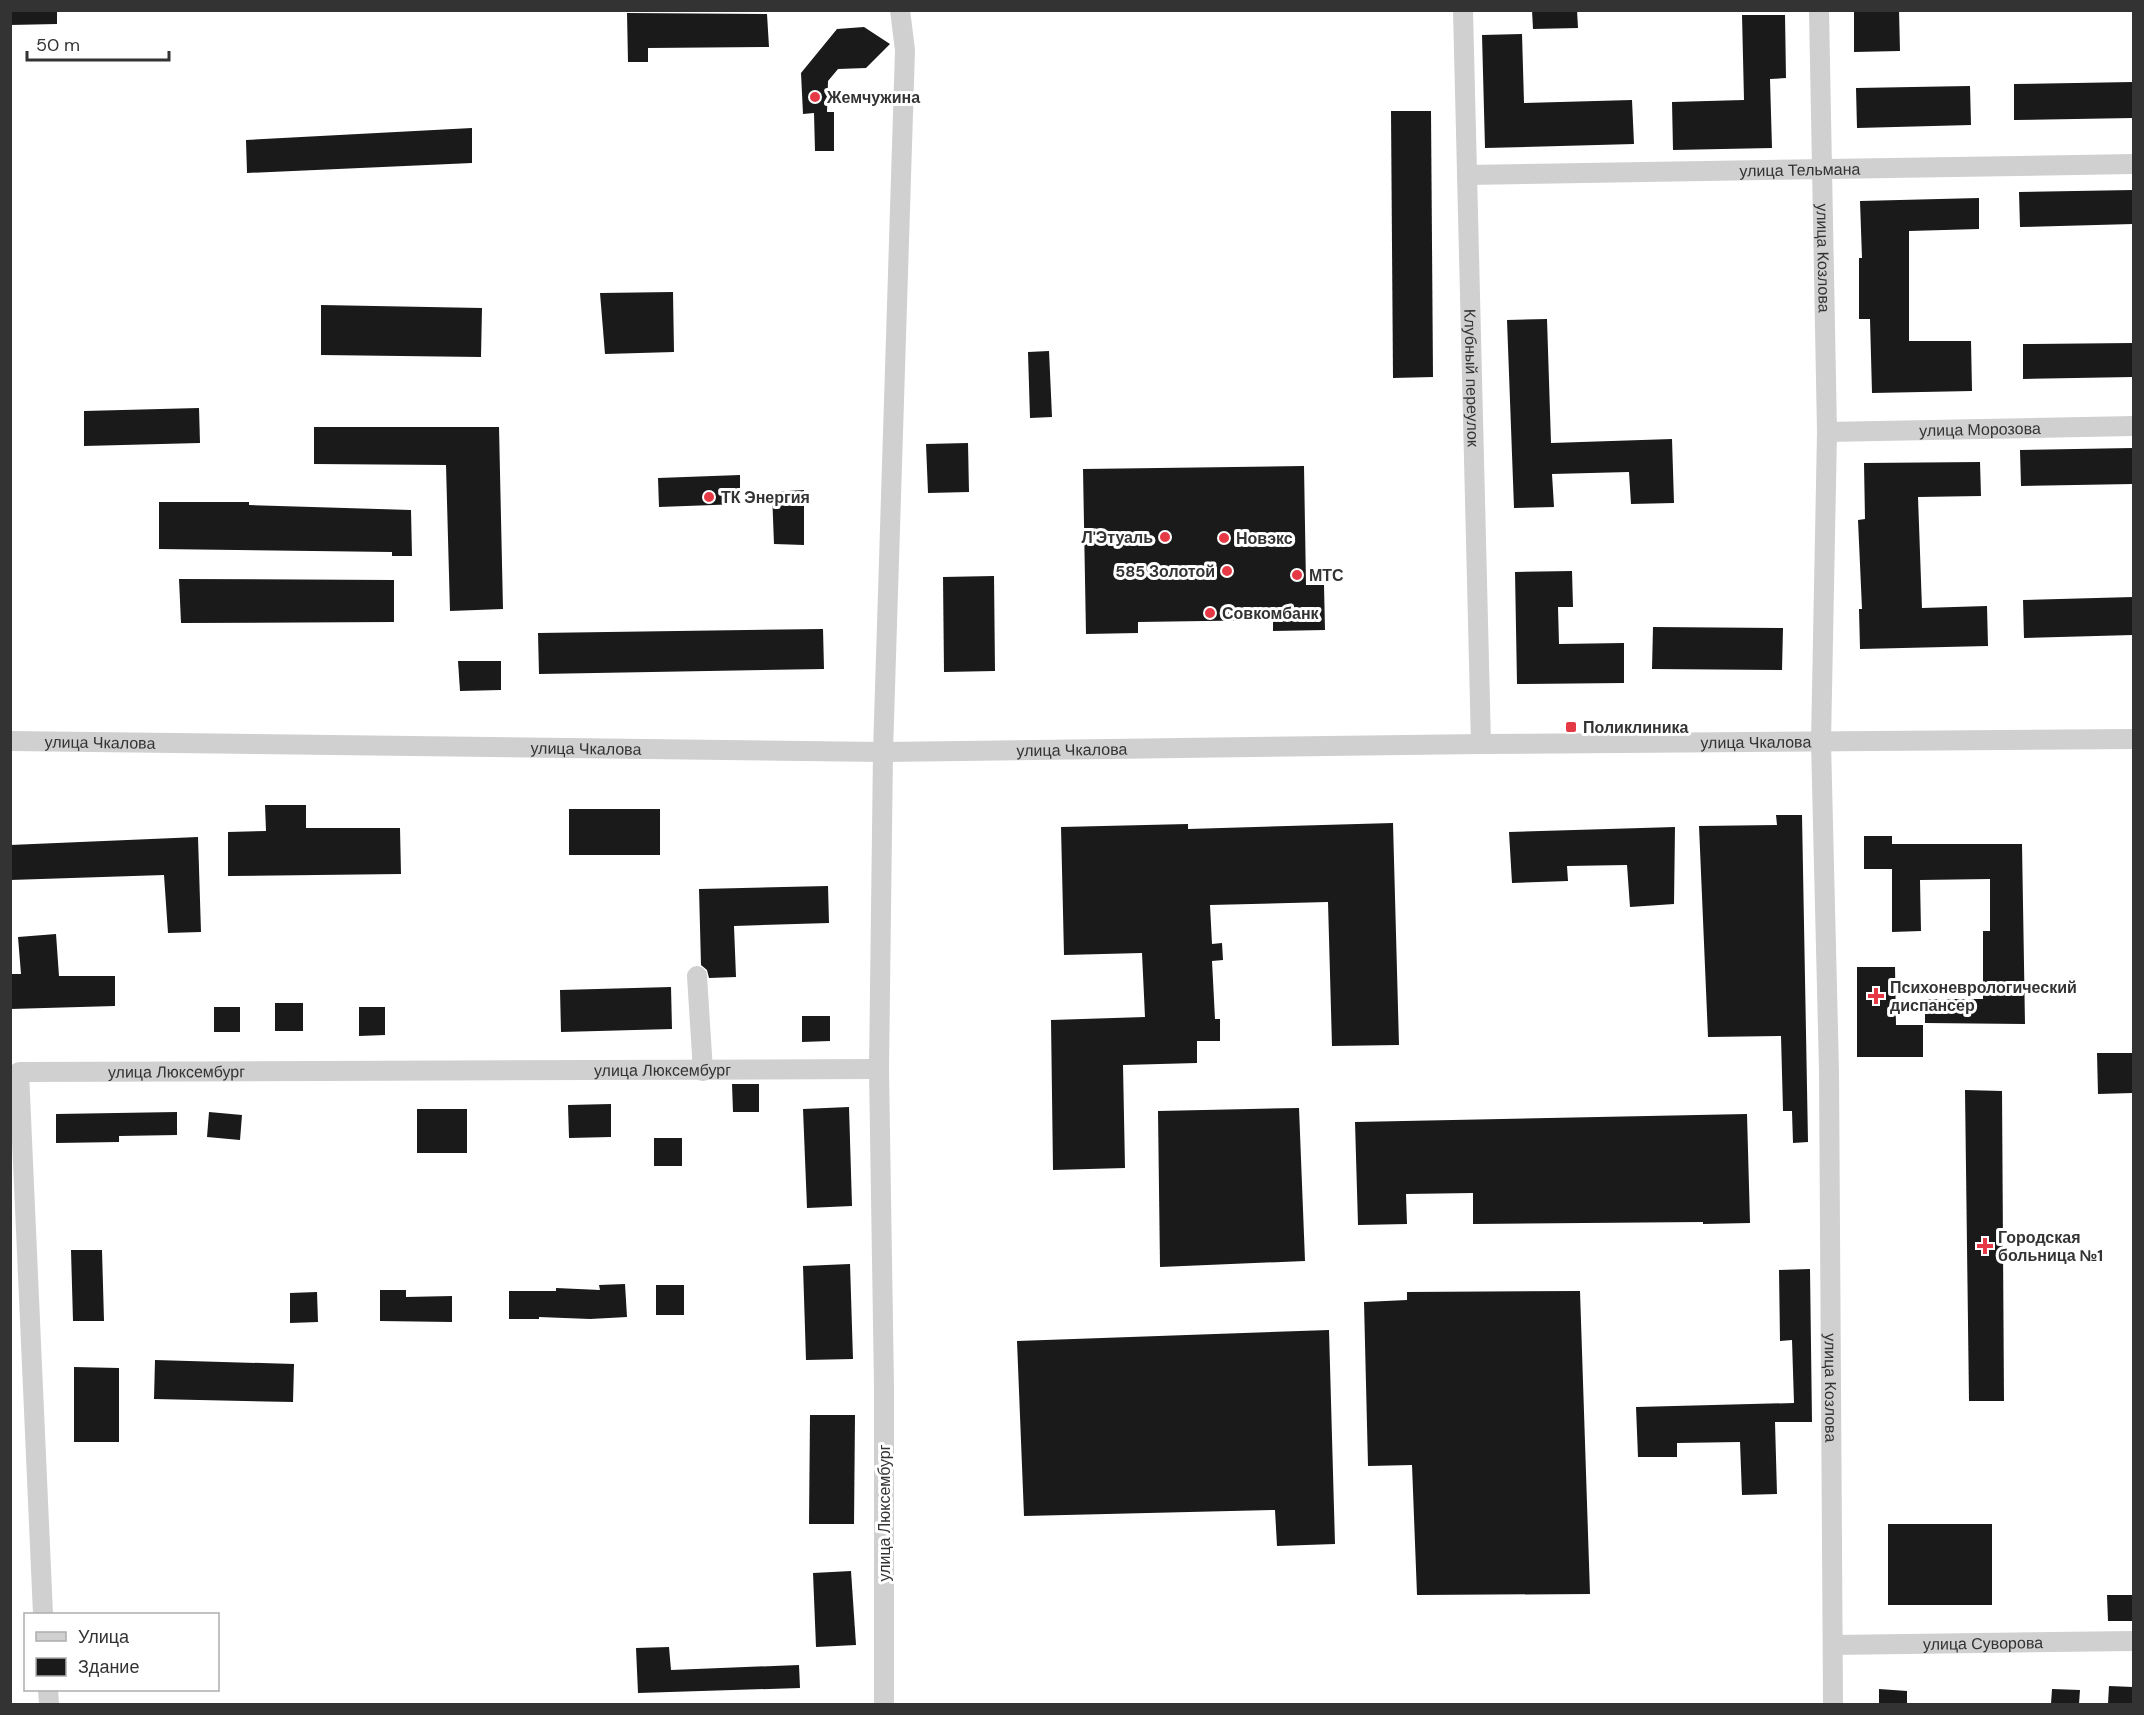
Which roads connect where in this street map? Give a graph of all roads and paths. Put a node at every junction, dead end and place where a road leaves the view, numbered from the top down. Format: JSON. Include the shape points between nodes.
{"nodes":[{"id":1,"x":900,"y":10,"type":"edge"},
{"id":2,"x":1463,"y":10,"type":"edge"},
{"id":3,"x":1819,"y":10,"type":"edge"},
{"id":4,"x":2133,"y":164,"type":"edge"},
{"id":5,"x":1821,"y":170,"type":"junction"},
{"id":6,"x":1467,"y":175,"type":"junction"},
{"id":7,"x":2133,"y":426,"type":"edge"},
{"id":8,"x":1827,"y":432,"type":"junction"},
{"id":9,"x":2133,"y":739,"type":"edge"},
{"id":10,"x":10,"y":741,"type":"edge"},
{"id":11,"x":1821,"y":742,"type":"junction"},
{"id":12,"x":1481,"y":744,"type":"junction"},
{"id":13,"x":883,"y":752,"type":"junction"},
{"id":14,"x":697,"y":976,"type":"dead end"},
{"id":15,"x":879,"y":1069,"type":"junction"},
{"id":16,"x":703,"y":1071,"type":"junction"},
{"id":17,"x":43,"y":1613,"type":"edge"},
{"id":18,"x":2133,"y":1641,"type":"edge"},
{"id":19,"x":1833,"y":1645,"type":"junction"},
{"id":20,"x":884,"y":1704,"type":"edge"},
{"id":21,"x":1833,"y":1704,"type":"edge"}],
"edges":[{"from":1,"to":13,"type":"street","name":"улица Люксембург","via":[[905,50]]},
{"from":2,"to":6,"type":"street","name":"Клубный переулок"},
{"from":3,"to":5,"type":"street","name":"улица Козлова"},
{"from":4,"to":5,"type":"street","name":"улица Тельмана"},
{"from":5,"to":6,"type":"street","name":"улица Тельмана"},
{"from":5,"to":8,"type":"street","name":"улица Козлова"},
{"from":6,"to":12,"type":"street","name":"Клубный переулок"},
{"from":7,"to":8,"type":"street","name":"улица Морозова"},
{"from":8,"to":11,"type":"street","name":"улица Козлова"},
{"from":9,"to":11,"type":"street","name":"улица Чкалова"},
{"from":10,"to":13,"type":"street","name":"улица Чкалова"},
{"from":11,"to":12,"type":"street","name":"улица Чкалова"},
{"from":11,"to":19,"type":"street","name":"улица Козлова","via":[[1829,1071]]},
{"from":12,"to":13,"type":"street","name":"улица Чкалова"},
{"from":13,"to":15,"type":"street","name":"улица Люксембург"},
{"from":14,"to":16,"type":"street"},
{"from":15,"to":16,"type":"street","name":"улица Люксембург"},
{"from":15,"to":20,"type":"street","name":"улица Люксембург"},
{"from":16,"to":17,"type":"street","name":"улица Люксембург","via":[[19,1072]]},
{"from":18,"to":19,"type":"street","name":"улица Суворова"},
{"from":19,"to":21,"type":"street","name":"улица Козлова"}]}
